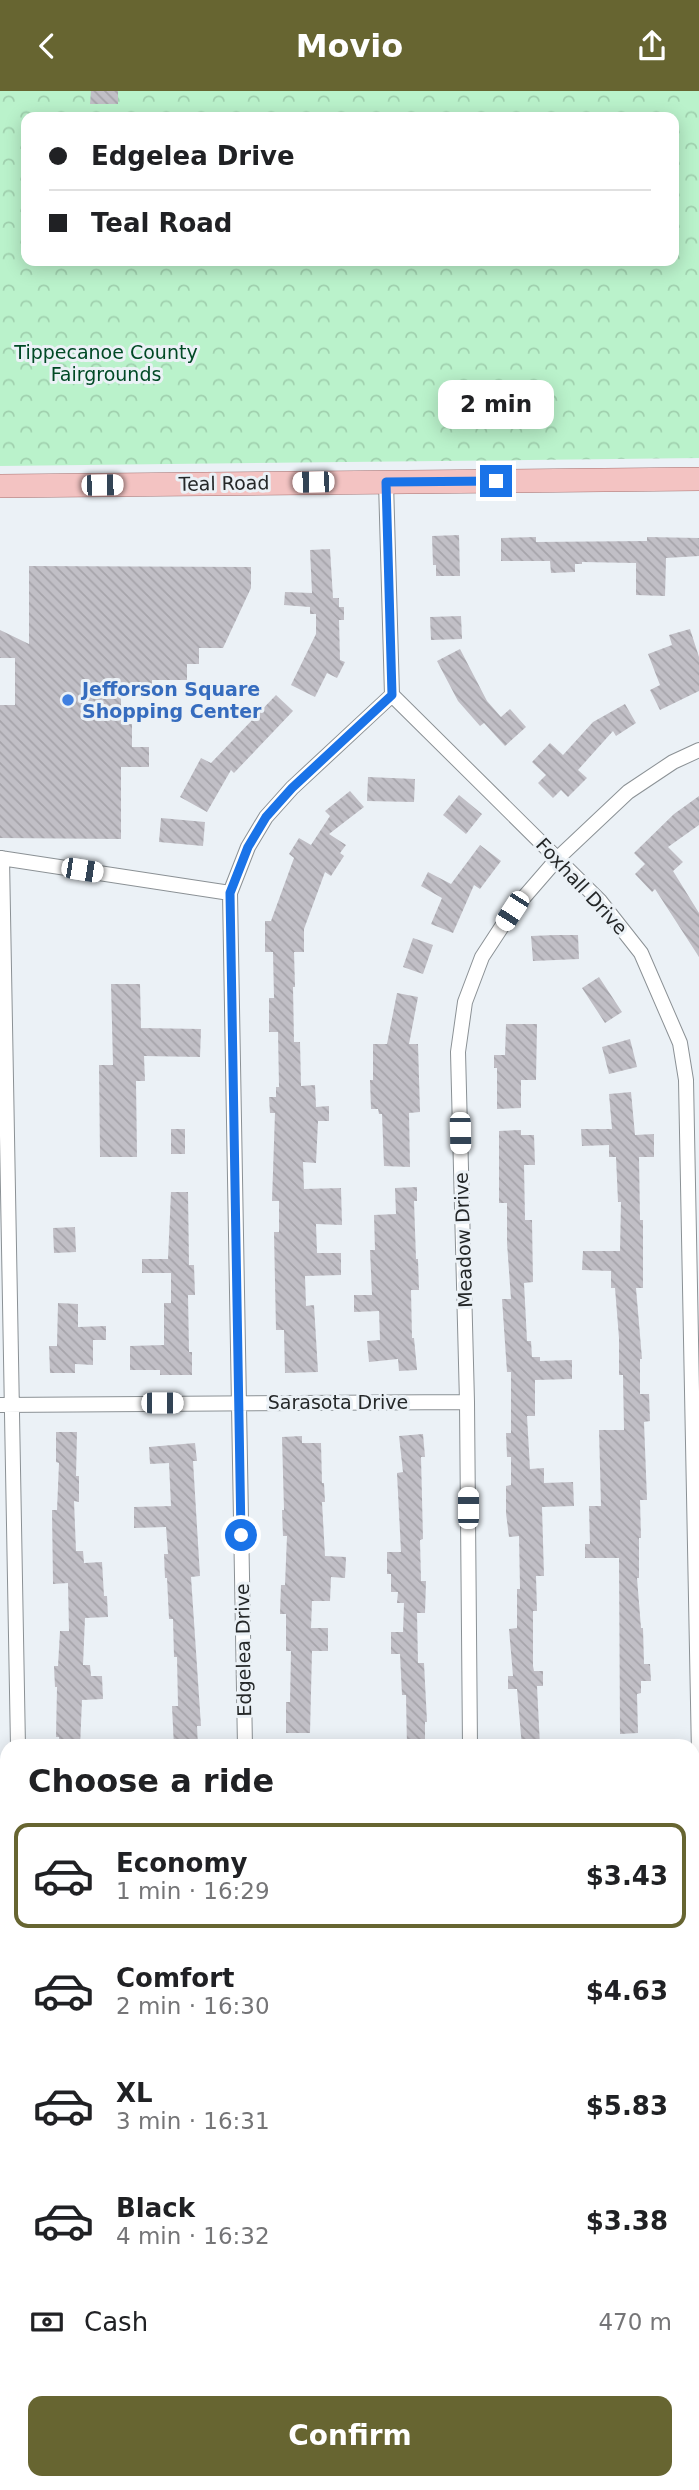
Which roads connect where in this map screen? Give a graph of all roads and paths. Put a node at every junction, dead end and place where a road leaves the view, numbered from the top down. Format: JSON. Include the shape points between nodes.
{"nodes":[{"id":1,"x":699,"y":472,"type":"edge"},
{"id":2,"x":661,"y":479,"type":"junction"},
{"id":3,"x":699,"y":479,"type":"edge"},
{"id":4,"x":386,"y":482,"type":"junction"},
{"id":5,"x":0,"y":486,"type":"edge"},
{"id":6,"x":392,"y":695,"type":"junction"},
{"id":7,"x":699,"y":750,"type":"edge"},
{"id":8,"x":1,"y":857,"type":"edge"},
{"id":9,"x":558,"y":858,"type":"junction"},
{"id":10,"x":230,"y":893,"type":"junction"},
{"id":11,"x":238,"y":1402,"type":"junction"},
{"id":12,"x":467,"y":1402,"type":"junction"},
{"id":13,"x":5,"y":1405,"type":"edge"},
{"id":14,"x":18,"y":1739,"type":"edge"},
{"id":15,"x":245,"y":1739,"type":"edge"},
{"id":16,"x":470,"y":1739,"type":"edge"},
{"id":17,"x":699,"y":1739,"type":"edge"}],
"edges":[{"from":1,"to":2,"type":"main road"},
{"from":2,"to":3,"type":"main road","name":"Teal Road"},
{"from":2,"to":4,"type":"main road","name":"Teal Road"},
{"from":4,"to":5,"type":"main road","name":"Teal Road"},
{"from":4,"to":6,"type":"street"},
{"from":6,"to":9,"type":"street","name":"Foxhall Drive"},
{"from":6,"to":10,"type":"street","name":"Edgelea Drive","via":[[266,817]]},
{"from":7,"to":9,"type":"street","name":"Meadow Drive","via":[[628,792]]},
{"from":8,"to":10,"type":"street"},
{"from":8,"to":13,"type":"street"},
{"from":9,"to":12,"type":"street","name":"Meadow Drive","via":[[512,911],[482,957],[466,1003],[458,1052]]},
{"from":9,"to":17,"type":"street","name":"Foxhall Drive","via":[[641,953],[680,1043],[686,1080]]},
{"from":10,"to":11,"type":"street","name":"Edgelea Drive"},
{"from":11,"to":12,"type":"street","name":"Sarasota Drive"},
{"from":11,"to":13,"type":"street","name":"Sarasota Drive"},
{"from":11,"to":15,"type":"street","name":"Edgelea Drive"},
{"from":12,"to":16,"type":"street","name":"Meadow Drive"},
{"from":13,"to":14,"type":"street"}]}
